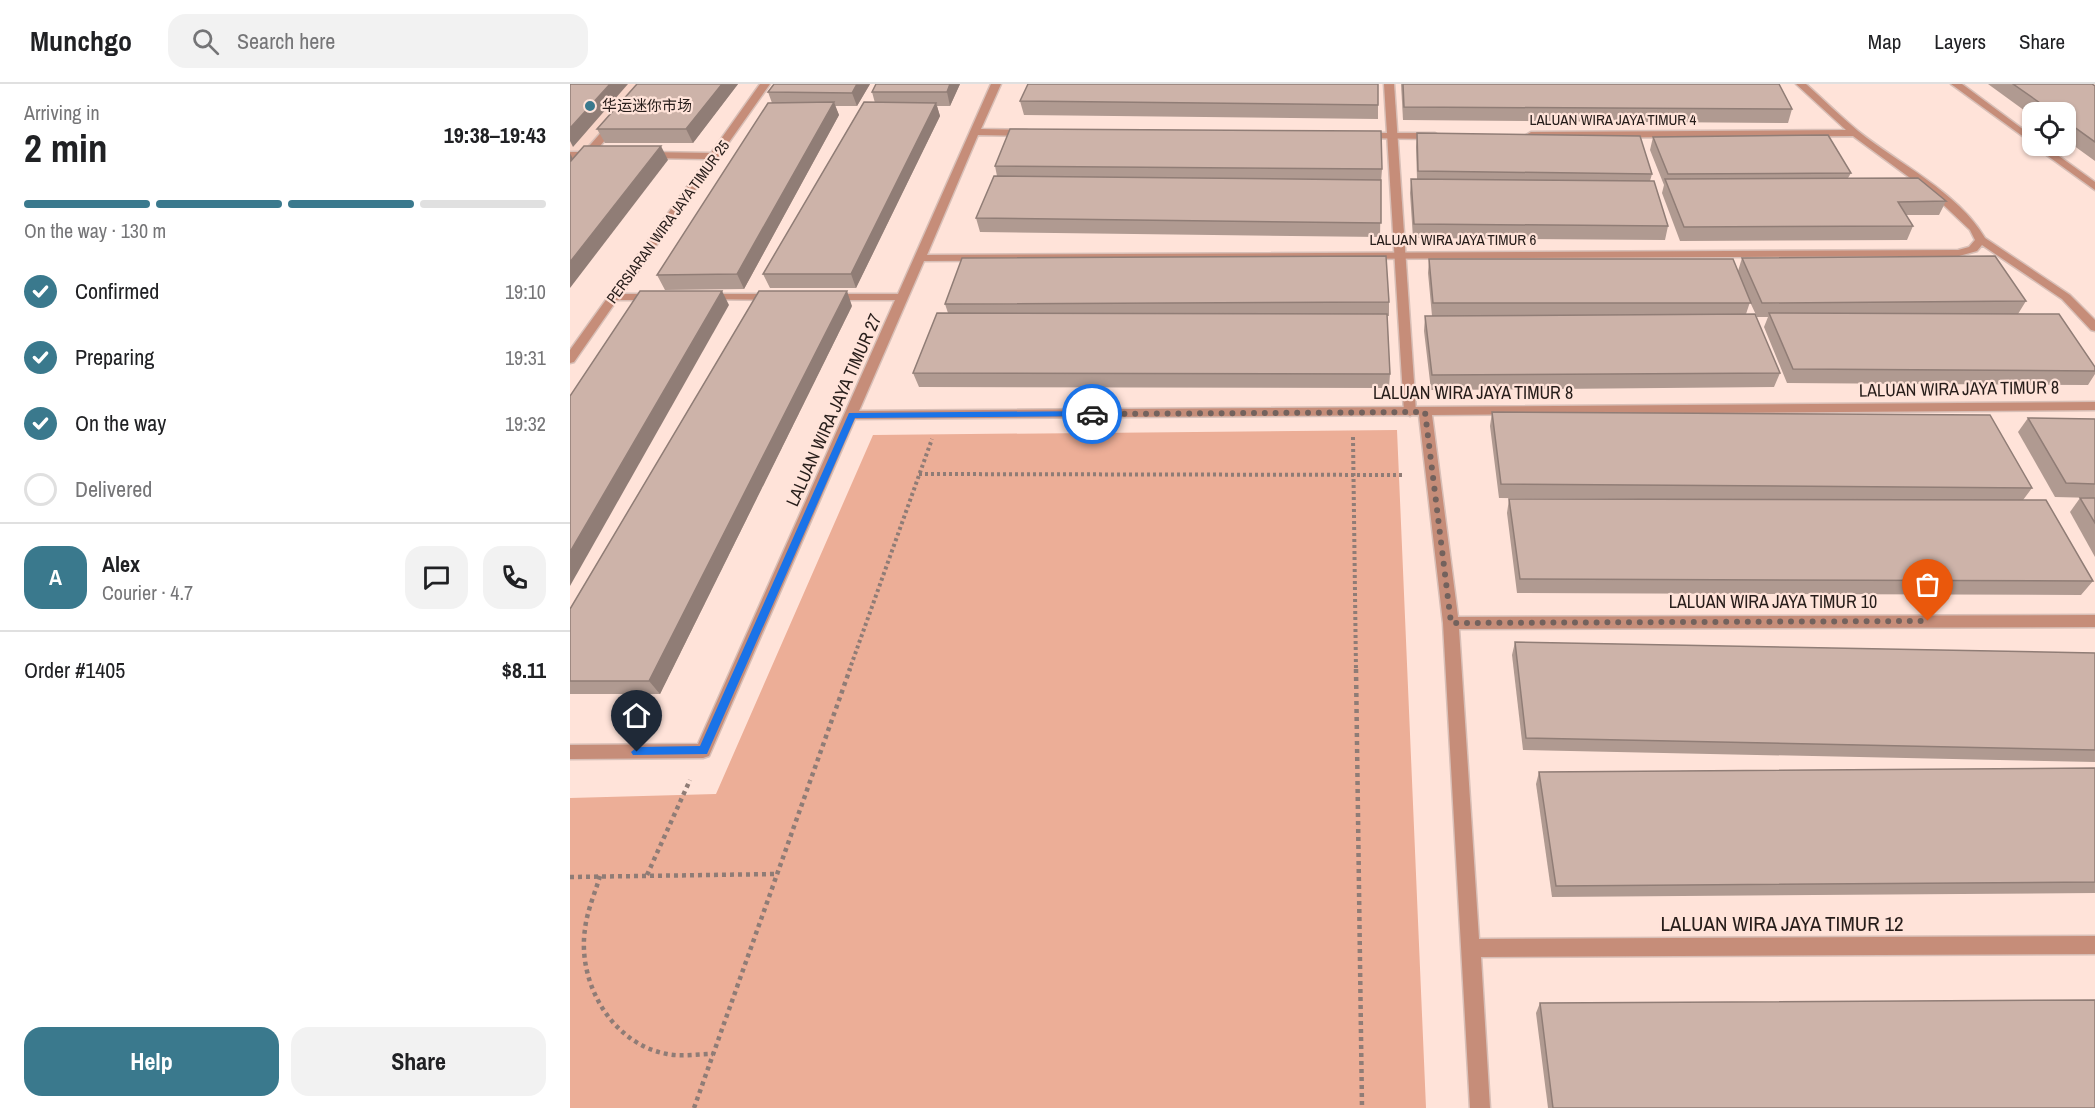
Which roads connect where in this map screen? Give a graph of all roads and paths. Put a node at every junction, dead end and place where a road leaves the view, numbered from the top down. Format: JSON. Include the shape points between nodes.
{"nodes":[{"id":1,"x":765,"y":84,"type":"edge"},
{"id":2,"x":996,"y":84,"type":"edge"},
{"id":3,"x":1389,"y":84,"type":"edge"},
{"id":4,"x":1801,"y":84,"type":"edge"},
{"id":5,"x":1956,"y":84,"type":"edge"},
{"id":6,"x":626,"y":111,"type":"edge"},
{"id":7,"x":976,"y":132,"type":"junction"},
{"id":8,"x":1035,"y":133,"type":"edge"},
{"id":9,"x":1855,"y":133,"type":"junction"},
{"id":10,"x":2022,"y":133,"type":"edge"},
{"id":11,"x":1523,"y":135,"type":"edge"},
{"id":12,"x":1345,"y":136,"type":"edge"},
{"id":13,"x":1392,"y":136,"type":"junction"},
{"id":14,"x":1452,"y":136,"type":"edge"},
{"id":15,"x":570,"y":155,"type":"edge"},
{"id":16,"x":587,"y":155,"type":"junction"},
{"id":17,"x":611,"y":155,"type":"edge"},
{"id":18,"x":634,"y":155,"type":"edge"},
{"id":19,"x":716,"y":156,"type":"junction"},
{"id":20,"x":2053,"y":156,"type":"edge"},
{"id":21,"x":2095,"y":187,"type":"edge"},
{"id":22,"x":1981,"y":240,"type":"junction"},
{"id":23,"x":1401,"y":255,"type":"junction"},
{"id":24,"x":921,"y":258,"type":"junction"},
{"id":25,"x":615,"y":297,"type":"junction"},
{"id":26,"x":673,"y":297,"type":"edge"},
{"id":27,"x":696,"y":297,"type":"edge"},
{"id":28,"x":788,"y":297,"type":"edge"},
{"id":29,"x":822,"y":297,"type":"edge"},
{"id":30,"x":903,"y":297,"type":"junction"},
{"id":31,"x":2095,"y":327,"type":"edge"},
{"id":32,"x":570,"y":359,"type":"edge"},
{"id":33,"x":2095,"y":406,"type":"edge"},
{"id":34,"x":1352,"y":412,"type":"junction"},
{"id":35,"x":1418,"y":412,"type":"junction"},
{"id":36,"x":852,"y":415,"type":"junction"},
{"id":37,"x":940,"y":415,"type":"junction"},
{"id":38,"x":920,"y":474,"type":"junction"},
{"id":39,"x":1354,"y":474,"type":"junction"},
{"id":40,"x":1432,"y":475,"type":"junction"},
{"id":41,"x":2095,"y":621,"type":"edge"},
{"id":42,"x":1451,"y":623,"type":"junction"},
{"id":43,"x":704,"y":751,"type":"junction"},
{"id":44,"x":570,"y":752,"type":"edge"},
{"id":45,"x":777,"y":874,"type":"junction"},
{"id":46,"x":647,"y":875,"type":"junction"},
{"id":47,"x":600,"y":876,"type":"junction"},
{"id":48,"x":570,"y":877,"type":"edge"},
{"id":49,"x":2095,"y":945,"type":"edge"},
{"id":50,"x":1469,"y":948,"type":"junction"},
{"id":51,"x":714,"y":1054,"type":"junction"},
{"id":52,"x":694,"y":1108,"type":"edge"},
{"id":53,"x":1362,"y":1108,"type":"edge"},
{"id":54,"x":1480,"y":1108,"type":"edge"}],
"edges":[{"from":1,"to":19,"type":"street","name":"PERSIARAN WIRA JAYA TIMUR 25"},
{"from":2,"to":7,"type":"street","name":"LALUAN WIRA JAYA TIMUR 27"},
{"from":3,"to":13,"type":"street"},
{"from":4,"to":9,"type":"street"},
{"from":5,"to":10,"type":"street"},
{"from":6,"to":16,"type":"street"},
{"from":7,"to":8,"type":"street"},
{"from":7,"to":24,"type":"street","name":"LALUAN WIRA JAYA TIMUR 27"},
{"from":9,"to":11,"type":"street","name":"LALUAN WIRA JAYA TIMUR 4"},
{"from":9,"to":22,"type":"street","via":[[1936,192],[1974,228]]},
{"from":12,"to":13,"type":"street"},
{"from":13,"to":14,"type":"street"},
{"from":13,"to":23,"type":"street"},
{"from":15,"to":16,"type":"street"},
{"from":16,"to":17,"type":"street"},
{"from":18,"to":19,"type":"street"},
{"from":19,"to":25,"type":"street","name":"PERSIARAN WIRA JAYA TIMUR 25"},
{"from":20,"to":21,"type":"street"},
{"from":22,"to":23,"type":"street","name":"LALUAN WIRA JAYA TIMUR 6","via":[[1973,249],[1959,253]]},
{"from":22,"to":31,"type":"street","via":[[2066,297]]},
{"from":23,"to":24,"type":"street","name":"LALUAN WIRA JAYA TIMUR 6"},
{"from":23,"to":35,"type":"street"},
{"from":24,"to":30,"type":"street","name":"LALUAN WIRA JAYA TIMUR 27"},
{"from":25,"to":26,"type":"street"},
{"from":25,"to":32,"type":"street","name":"PERSIARAN WIRA JAYA TIMUR 25"},
{"from":27,"to":28,"type":"street"},
{"from":29,"to":30,"type":"street"},
{"from":30,"to":36,"type":"street","name":"LALUAN WIRA JAYA TIMUR 27"},
{"from":33,"to":35,"type":"street","name":"LALUAN WIRA JAYA TIMUR 8"},
{"from":34,"to":35,"type":"street","name":"LALUAN WIRA JAYA TIMUR 8"},
{"from":34,"to":37,"type":"street","name":"LALUAN WIRA JAYA TIMUR 8"},
{"from":34,"to":39,"type":"path"},
{"from":35,"to":40,"type":"street"},
{"from":36,"to":37,"type":"street","name":"LALUAN WIRA JAYA TIMUR 8"},
{"from":36,"to":43,"type":"street","name":"LALUAN WIRA JAYA TIMUR 27"},
{"from":37,"to":38,"type":"path"},
{"from":38,"to":39,"type":"path"},
{"from":38,"to":45,"type":"path"},
{"from":39,"to":40,"type":"path"},
{"from":39,"to":53,"type":"path"},
{"from":40,"to":42,"type":"street"},
{"from":41,"to":42,"type":"street","name":"LALUAN WIRA JAYA TIMUR 10"},
{"from":42,"to":50,"type":"street"},
{"from":43,"to":44,"type":"street"},
{"from":43,"to":46,"type":"path"},
{"from":45,"to":46,"type":"path"},
{"from":45,"to":51,"type":"path"},
{"from":46,"to":47,"type":"path"},
{"from":47,"to":48,"type":"path"},
{"from":47,"to":51,"type":"path","via":[[584,932],[585,966],[598,1005],[631,1041],[667,1054]]},
{"from":49,"to":50,"type":"street","name":"LALUAN WIRA JAYA TIMUR 12"},
{"from":50,"to":54,"type":"street"},
{"from":51,"to":52,"type":"path"}]}
